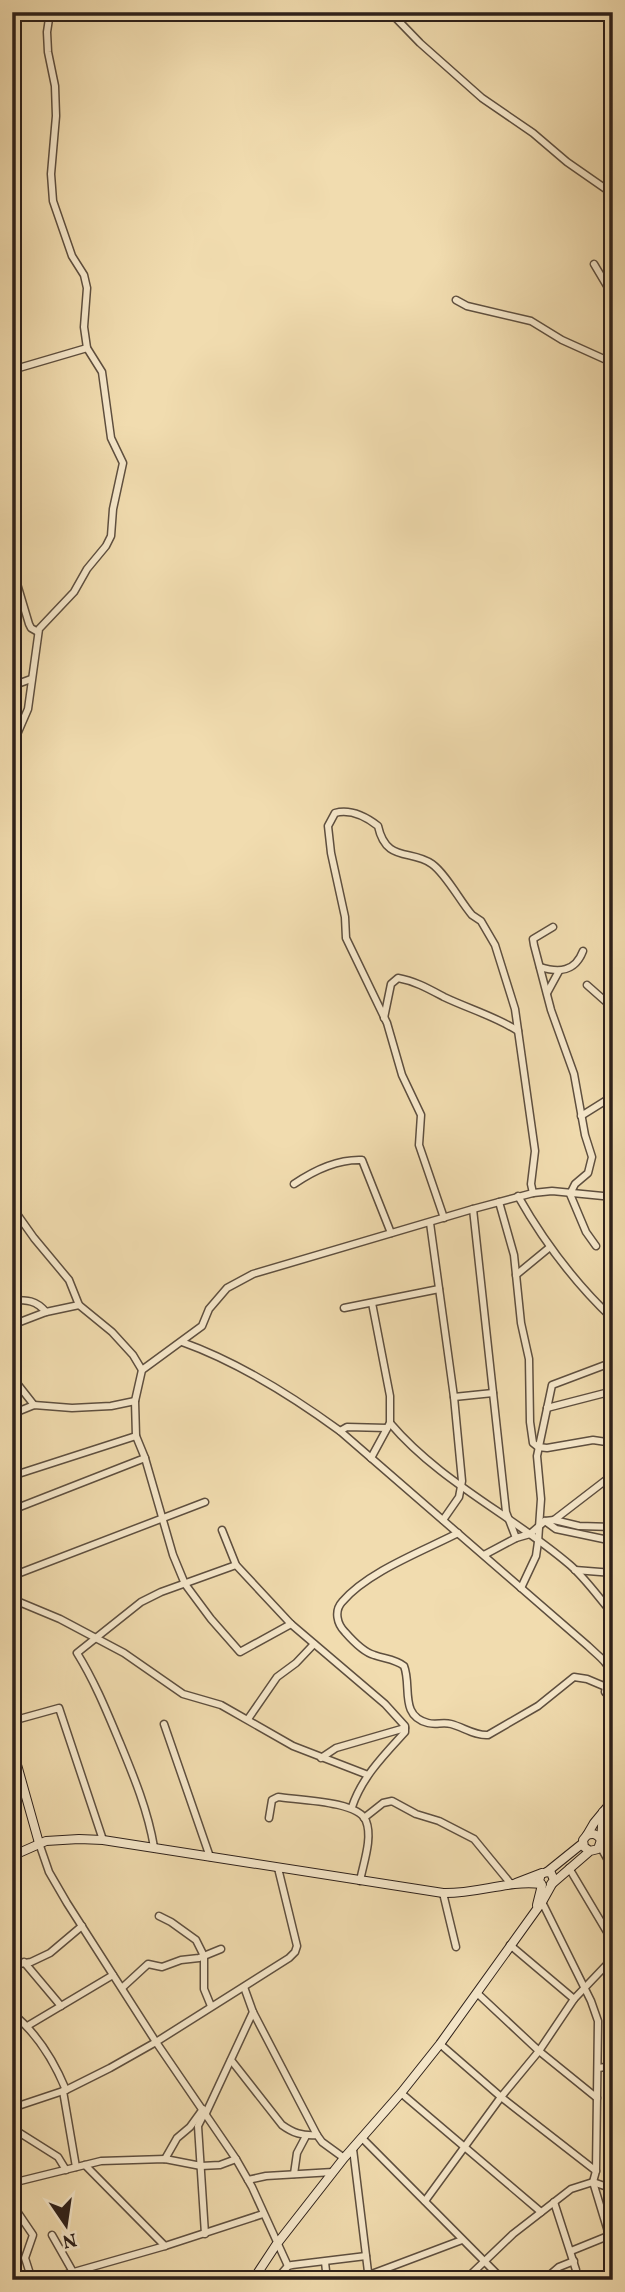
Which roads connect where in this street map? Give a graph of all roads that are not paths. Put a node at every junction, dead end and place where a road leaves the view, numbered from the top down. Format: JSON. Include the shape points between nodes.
{"nodes":[{"id":1,"x":50,"y":12,"type":"edge"},
{"id":2,"x":390,"y":12,"type":"edge"},
{"id":3,"x":613,"y":194,"type":"edge"},
{"id":4,"x":594,"y":264,"type":"dead end"},
{"id":5,"x":613,"y":296,"type":"edge"},
{"id":6,"x":456,"y":300,"type":"dead end"},
{"id":7,"x":87,"y":348,"type":"junction"},
{"id":8,"x":613,"y":363,"type":"edge"},
{"id":9,"x":12,"y":370,"type":"edge"},
{"id":10,"x":12,"y":567,"type":"edge"},
{"id":11,"x":38,"y":632,"type":"junction"},
{"id":12,"x":32,"y":679,"type":"junction"},
{"id":13,"x":12,"y":686,"type":"edge"},
{"id":14,"x":12,"y":746,"type":"edge"},
{"id":15,"x":553,"y":927,"type":"dead end"},
{"id":16,"x":583,"y":951,"type":"dead end"},
{"id":17,"x":540,"y":967,"type":"junction"},
{"id":18,"x":559,"y":971,"type":"junction"},
{"id":19,"x":587,"y":985,"type":"dead end"},
{"id":20,"x":547,"y":993,"type":"junction"},
{"id":21,"x":613,"y":1008,"type":"edge"},
{"id":22,"x":384,"y":1018,"type":"junction"},
{"id":23,"x":518,"y":1031,"type":"junction"},
{"id":24,"x":613,"y":1096,"type":"edge"},
{"id":25,"x":581,"y":1116,"type":"junction"},
{"id":26,"x":294,"y":1184,"type":"dead end"},
{"id":27,"x":533,"y":1193,"type":"junction"},
{"id":28,"x":570,"y":1194,"type":"junction"},
{"id":29,"x":519,"y":1196,"type":"junction"},
{"id":30,"x":613,"y":1197,"type":"edge"},
{"id":31,"x":499,"y":1202,"type":"junction"},
{"id":32,"x":12,"y":1207,"type":"edge"},
{"id":33,"x":473,"y":1209,"type":"junction"},
{"id":34,"x":444,"y":1218,"type":"junction"},
{"id":35,"x":430,"y":1223,"type":"junction"},
{"id":36,"x":391,"y":1233,"type":"junction"},
{"id":37,"x":596,"y":1246,"type":"dead end"},
{"id":38,"x":550,"y":1247,"type":"junction"},
{"id":39,"x":516,"y":1275,"type":"junction"},
{"id":40,"x":439,"y":1289,"type":"junction"},
{"id":41,"x":12,"y":1300,"type":"edge"},
{"id":42,"x":372,"y":1303,"type":"junction"},
{"id":43,"x":79,"y":1305,"type":"junction"},
{"id":44,"x":344,"y":1308,"type":"dead end"},
{"id":45,"x":46,"y":1312,"type":"junction"},
{"id":46,"x":613,"y":1319,"type":"edge"},
{"id":47,"x":12,"y":1325,"type":"edge"},
{"id":48,"x":182,"y":1342,"type":"junction"},
{"id":49,"x":613,"y":1362,"type":"edge"},
{"id":50,"x":142,"y":1370,"type":"junction"},
{"id":51,"x":12,"y":1377,"type":"edge"},
{"id":52,"x":613,"y":1391,"type":"edge"},
{"id":53,"x":493,"y":1393,"type":"junction"},
{"id":54,"x":454,"y":1397,"type":"junction"},
{"id":55,"x":135,"y":1401,"type":"junction"},
{"id":56,"x":34,"y":1405,"type":"junction"},
{"id":57,"x":547,"y":1408,"type":"junction"},
{"id":58,"x":12,"y":1414,"type":"edge"},
{"id":59,"x":389,"y":1426,"type":"junction"},
{"id":60,"x":340,"y":1431,"type":"junction"},
{"id":61,"x":136,"y":1436,"type":"junction"},
{"id":62,"x":613,"y":1443,"type":"edge"},
{"id":63,"x":538,"y":1447,"type":"junction"},
{"id":64,"x":145,"y":1458,"type":"junction"},
{"id":65,"x":371,"y":1458,"type":"junction"},
{"id":66,"x":12,"y":1476,"type":"edge"},
{"id":67,"x":606,"y":1480,"type":"dead end"},
{"id":68,"x":461,"y":1486,"type":"junction"},
{"id":69,"x":205,"y":1502,"type":"dead end"},
{"id":70,"x":12,"y":1510,"type":"edge"},
{"id":71,"x":162,"y":1518,"type":"junction"},
{"id":72,"x":443,"y":1520,"type":"junction"},
{"id":73,"x":509,"y":1520,"type":"junction"},
{"id":74,"x":554,"y":1520,"type":"junction"},
{"id":75,"x":542,"y":1523,"type":"junction"},
{"id":76,"x":613,"y":1527,"type":"edge"},
{"id":77,"x":222,"y":1530,"type":"dead end"},
{"id":78,"x":458,"y":1533,"type":"junction"},
{"id":79,"x":530,"y":1534,"type":"junction"},
{"id":80,"x":516,"y":1538,"type":"junction"},
{"id":81,"x":613,"y":1541,"type":"edge"},
{"id":82,"x":538,"y":1542,"type":"junction"},
{"id":83,"x":484,"y":1555,"type":"junction"},
{"id":84,"x":236,"y":1565,"type":"junction"},
{"id":85,"x":575,"y":1570,"type":"junction"},
{"id":86,"x":613,"y":1573,"type":"edge"},
{"id":87,"x":12,"y":1576,"type":"edge"},
{"id":88,"x":185,"y":1584,"type":"junction"},
{"id":89,"x":521,"y":1588,"type":"junction"},
{"id":90,"x":12,"y":1599,"type":"edge"},
{"id":91,"x":613,"y":1614,"type":"edge"},
{"id":92,"x":291,"y":1624,"type":"junction"},
{"id":93,"x":95,"y":1637,"type":"junction"},
{"id":94,"x":314,"y":1644,"type":"junction"},
{"id":95,"x":606,"y":1687,"type":"junction"},
{"id":96,"x":613,"y":1700,"type":"edge"},
{"id":97,"x":248,"y":1719,"type":"junction"},
{"id":98,"x":12,"y":1721,"type":"edge"},
{"id":99,"x":164,"y":1724,"type":"dead end"},
{"id":100,"x":405,"y":1728,"type":"junction"},
{"id":101,"x":12,"y":1747,"type":"edge"},
{"id":102,"x":321,"y":1758,"type":"junction"},
{"id":103,"x":368,"y":1775,"type":"junction"},
{"id":104,"x":613,"y":1800,"type":"edge"},
{"id":105,"x":352,"y":1807,"type":"junction"},
{"id":106,"x":603,"y":1812,"type":"junction"},
{"id":107,"x":269,"y":1818,"type":"dead end"},
{"id":108,"x":364,"y":1818,"type":"junction"},
{"id":109,"x":585,"y":1839,"type":"junction"},
{"id":110,"x":103,"y":1840,"type":"junction"},
{"id":111,"x":38,"y":1843,"type":"junction"},
{"id":112,"x":601,"y":1843,"type":"junction"},
{"id":113,"x":154,"y":1847,"type":"junction"},
{"id":114,"x":591,"y":1852,"type":"junction"},
{"id":115,"x":12,"y":1856,"type":"edge"},
{"id":116,"x":210,"y":1857,"type":"junction"},
{"id":117,"x":608,"y":1862,"type":"junction"},
{"id":118,"x":278,"y":1868,"type":"junction"},
{"id":119,"x":569,"y":1868,"type":"junction"},
{"id":120,"x":613,"y":1869,"type":"edge"},
{"id":121,"x":545,"y":1872,"type":"junction"},
{"id":122,"x":360,"y":1881,"type":"junction"},
{"id":123,"x":513,"y":1883,"type":"junction"},
{"id":124,"x":552,"y":1883,"type":"junction"},
{"id":125,"x":541,"y":1884,"type":"junction"},
{"id":126,"x":443,"y":1893,"type":"junction"},
{"id":127,"x":539,"y":1905,"type":"junction"},
{"id":128,"x":159,"y":1916,"type":"dead end"},
{"id":129,"x":82,"y":1927,"type":"junction"},
{"id":130,"x":613,"y":1942,"type":"edge"},
{"id":131,"x":510,"y":1945,"type":"junction"},
{"id":132,"x":456,"y":1947,"type":"dead end"},
{"id":133,"x":221,"y":1949,"type":"dead end"},
{"id":134,"x":204,"y":1956,"type":"junction"},
{"id":135,"x":613,"y":1958,"type":"edge"},
{"id":136,"x":24,"y":1962,"type":"junction"},
{"id":137,"x":12,"y":1975,"type":"edge"},
{"id":138,"x":113,"y":1975,"type":"junction"},
{"id":139,"x":123,"y":1987,"type":"junction"},
{"id":140,"x":244,"y":1987,"type":"junction"},
{"id":141,"x":586,"y":1988,"type":"junction"},
{"id":142,"x":477,"y":1993,"type":"junction"},
{"id":143,"x":574,"y":1999,"type":"junction"},
{"id":144,"x":61,"y":2006,"type":"junction"},
{"id":145,"x":211,"y":2006,"type":"junction"},
{"id":146,"x":253,"y":2012,"type":"junction"},
{"id":147,"x":12,"y":2013,"type":"edge"},
{"id":148,"x":29,"y":2025,"type":"junction"},
{"id":149,"x":156,"y":2042,"type":"junction"},
{"id":150,"x":440,"y":2044,"type":"junction"},
{"id":151,"x":539,"y":2051,"type":"junction"},
{"id":152,"x":231,"y":2060,"type":"junction"},
{"id":153,"x":613,"y":2066,"type":"edge"},
{"id":154,"x":598,"y":2068,"type":"junction"},
{"id":155,"x":64,"y":2091,"type":"junction"},
{"id":156,"x":401,"y":2092,"type":"junction"},
{"id":157,"x":501,"y":2097,"type":"junction"},
{"id":158,"x":597,"y":2098,"type":"junction"},
{"id":159,"x":12,"y":2108,"type":"edge"},
{"id":160,"x":204,"y":2111,"type":"junction"},
{"id":161,"x":12,"y":2128,"type":"edge"},
{"id":162,"x":317,"y":2135,"type":"junction"},
{"id":163,"x":306,"y":2136,"type":"junction"},
{"id":164,"x":362,"y":2138,"type":"junction"},
{"id":165,"x":353,"y":2148,"type":"junction"},
{"id":166,"x":465,"y":2149,"type":"junction"},
{"id":167,"x":344,"y":2158,"type":"junction"},
{"id":168,"x":165,"y":2159,"type":"junction"},
{"id":169,"x":236,"y":2159,"type":"junction"},
{"id":170,"x":85,"y":2165,"type":"junction"},
{"id":171,"x":201,"y":2166,"type":"junction"},
{"id":172,"x":76,"y":2167,"type":"junction"},
{"id":173,"x":66,"y":2170,"type":"junction"},
{"id":174,"x":596,"y":2171,"type":"junction"},
{"id":175,"x":333,"y":2172,"type":"junction"},
{"id":176,"x":294,"y":2175,"type":"junction"},
{"id":177,"x":248,"y":2180,"type":"junction"},
{"id":178,"x":593,"y":2182,"type":"junction"},
{"id":179,"x":12,"y":2183,"type":"edge"},
{"id":180,"x":613,"y":2189,"type":"edge"},
{"id":181,"x":425,"y":2201,"type":"junction"},
{"id":182,"x":554,"y":2202,"type":"junction"},
{"id":183,"x":12,"y":2204,"type":"edge"},
{"id":184,"x":541,"y":2212,"type":"junction"},
{"id":185,"x":263,"y":2214,"type":"junction"},
{"id":186,"x":205,"y":2234,"type":"junction"},
{"id":187,"x":610,"y":2234,"type":"edge"},
{"id":188,"x":52,"y":2235,"type":"dead end"},
{"id":189,"x":462,"y":2240,"type":"junction"},
{"id":190,"x":276,"y":2245,"type":"junction"},
{"id":191,"x":165,"y":2246,"type":"junction"},
{"id":192,"x":613,"y":2248,"type":"edge"},
{"id":193,"x":571,"y":2251,"type":"junction"},
{"id":194,"x":366,"y":2256,"type":"junction"},
{"id":195,"x":325,"y":2262,"type":"junction"},
{"id":196,"x":485,"y":2262,"type":"junction"},
{"id":197,"x":574,"y":2262,"type":"junction"},
{"id":198,"x":288,"y":2266,"type":"junction"},
{"id":199,"x":576,"y":2270,"type":"dead end"},
{"id":200,"x":73,"y":2272,"type":"junction"},
{"id":201,"x":369,"y":2278,"type":"edge"},
{"id":202,"x":32,"y":2280,"type":"edge"},
{"id":203,"x":46,"y":2280,"type":"edge"},
{"id":204,"x":253,"y":2280,"type":"edge"},
{"id":205,"x":276,"y":2280,"type":"edge"},
{"id":206,"x":327,"y":2280,"type":"edge"},
{"id":207,"x":465,"y":2280,"type":"edge"},
{"id":208,"x":503,"y":2280,"type":"edge"},
{"id":209,"x":544,"y":2280,"type":"edge"}],
"edges":[{"from":1,"to":7,"type":"street","via":[[48,52],[56,116],[53,201],[72,256],[84,275]]},
{"from":2,"to":3,"type":"street","via":[[475,93]]},
{"from":4,"to":5,"type":"street"},
{"from":6,"to":8,"type":"street","via":[[531,321]]},
{"from":7,"to":9,"type":"street"},
{"from":7,"to":11,"type":"street","via":[[102,372],[111,438],[123,463],[111,536],[74,592]]},
{"from":10,"to":11,"type":"street","via":[[29,624]]},
{"from":11,"to":12,"type":"street"},
{"from":12,"to":13,"type":"street"},
{"from":12,"to":14,"type":"street","via":[[28,709]]},
{"from":15,"to":17,"type":"street","via":[[533,939]]},
{"from":16,"to":18,"type":"street","via":[[574,967]]},
{"from":17,"to":18,"type":"street"},
{"from":17,"to":20,"type":"street"},
{"from":18,"to":20,"type":"street"},
{"from":19,"to":21,"type":"street"},
{"from":20,"to":25,"type":"street","via":[[574,1074]]},
{"from":22,"to":23,"type":"street","via":[[391,984],[398,978],[428,987]]},
{"from":22,"to":23,"type":"street","via":[[346,938],[328,826],[335,813],[343,811],[375,824],[394,852],[432,864],[481,921],[499,956]]},
{"from":22,"to":34,"type":"street","via":[[421,1115],[419,1145]]},
{"from":23,"to":27,"type":"street","via":[[535,1151]]},
{"from":24,"to":25,"type":"street"},
{"from":25,"to":28,"type":"street","via":[[592,1167]]},
{"from":26,"to":36,"type":"street","via":[[312,1172],[362,1160]]},
{"from":27,"to":28,"type":"street"},
{"from":27,"to":29,"type":"street"},
{"from":28,"to":30,"type":"street"},
{"from":28,"to":37,"type":"street"},
{"from":29,"to":31,"type":"street"},
{"from":29,"to":38,"type":"street"},
{"from":31,"to":33,"type":"street"},
{"from":31,"to":39,"type":"street"},
{"from":32,"to":43,"type":"street","via":[[69,1280]]},
{"from":33,"to":34,"type":"street"},
{"from":33,"to":53,"type":"street"},
{"from":34,"to":35,"type":"street"},
{"from":35,"to":36,"type":"street"},
{"from":35,"to":40,"type":"street"},
{"from":36,"to":48,"type":"street","via":[[253,1274],[227,1288],[202,1326]]},
{"from":38,"to":39,"type":"street"},
{"from":38,"to":46,"type":"street"},
{"from":39,"to":63,"type":"street","via":[[529,1359],[530,1422],[533,1443]]},
{"from":40,"to":42,"type":"street"},
{"from":40,"to":54,"type":"street"},
{"from":41,"to":45,"type":"street","via":[[30,1300]]},
{"from":42,"to":44,"type":"street"},
{"from":42,"to":59,"type":"street","via":[[390,1396]]},
{"from":43,"to":45,"type":"street"},
{"from":43,"to":50,"type":"street","via":[[112,1332]]},
{"from":45,"to":47,"type":"street"},
{"from":48,"to":50,"type":"street"},
{"from":48,"to":60,"type":"street","via":[[212,1353]]},
{"from":49,"to":57,"type":"street","via":[[555,1382]]},
{"from":50,"to":55,"type":"street"},
{"from":51,"to":56,"type":"street"},
{"from":52,"to":57,"type":"street"},
{"from":53,"to":54,"type":"street"},
{"from":53,"to":73,"type":"street"},
{"from":54,"to":68,"type":"street"},
{"from":55,"to":56,"type":"street","via":[[72,1408]]},
{"from":55,"to":61,"type":"street"},
{"from":56,"to":58,"type":"street"},
{"from":57,"to":63,"type":"street"},
{"from":59,"to":60,"type":"street"},
{"from":59,"to":65,"type":"street"},
{"from":59,"to":68,"type":"street"},
{"from":60,"to":65,"type":"street"},
{"from":61,"to":64,"type":"street"},
{"from":61,"to":66,"type":"street"},
{"from":62,"to":63,"type":"street","via":[[593,1440]]},
{"from":63,"to":75,"type":"street"},
{"from":64,"to":70,"type":"street"},
{"from":64,"to":71,"type":"street"},
{"from":65,"to":72,"type":"street"},
{"from":67,"to":74,"type":"street"},
{"from":68,"to":72,"type":"street"},
{"from":68,"to":73,"type":"street"},
{"from":69,"to":71,"type":"street"},
{"from":71,"to":87,"type":"street"},
{"from":71,"to":88,"type":"street"},
{"from":72,"to":78,"type":"street"},
{"from":73,"to":79,"type":"street"},
{"from":73,"to":80,"type":"street"},
{"from":74,"to":75,"type":"street"},
{"from":74,"to":76,"type":"street"},
{"from":75,"to":79,"type":"street"},
{"from":75,"to":81,"type":"street"},
{"from":75,"to":82,"type":"street"},
{"from":77,"to":84,"type":"street"},
{"from":78,"to":83,"type":"street"},
{"from":78,"to":95,"type":"street","via":[[371,1578],[340,1603],[337,1613],[342,1630],[362,1649],[404,1666],[411,1711],[426,1723],[445,1723],[482,1736],[538,1706],[573,1676]]},
{"from":79,"to":80,"type":"street"},
{"from":79,"to":82,"type":"street"},
{"from":80,"to":83,"type":"street"},
{"from":82,"to":85,"type":"street"},
{"from":82,"to":89,"type":"street"},
{"from":83,"to":89,"type":"street"},
{"from":84,"to":88,"type":"street"},
{"from":84,"to":92,"type":"street"},
{"from":85,"to":86,"type":"street"},
{"from":85,"to":91,"type":"street"},
{"from":88,"to":92,"type":"street","via":[[240,1651]]},
{"from":88,"to":93,"type":"street","via":[[141,1602]]},
{"from":89,"to":95,"type":"street","via":[[605,1663],[610,1677]]},
{"from":90,"to":93,"type":"street"},
{"from":92,"to":94,"type":"street"},
{"from":93,"to":97,"type":"street","via":[[173,1689]]},
{"from":93,"to":113,"type":"street","via":[[77,1653],[130,1769]]},
{"from":94,"to":97,"type":"street","via":[[276,1677]]},
{"from":94,"to":100,"type":"street","via":[[385,1704]]},
{"from":95,"to":96,"type":"street"},
{"from":97,"to":102,"type":"street"},
{"from":98,"to":110,"type":"street","via":[[59,1708]]},
{"from":99,"to":116,"type":"street"},
{"from":100,"to":102,"type":"street","via":[[336,1748]]},
{"from":100,"to":103,"type":"street"},
{"from":101,"to":111,"type":"main road"},
{"from":102,"to":103,"type":"street"},
{"from":103,"to":105,"type":"street"},
{"from":104,"to":106,"type":"main road"},
{"from":105,"to":107,"type":"street","via":[[278,1797],[272,1800]]},
{"from":105,"to":108,"type":"street"},
{"from":106,"to":109,"type":"main road"},
{"from":106,"to":112,"type":"main road"},
{"from":108,"to":122,"type":"street","via":[[368,1833]]},
{"from":108,"to":123,"type":"street","via":[[392,1801],[439,1821],[474,1839]]},
{"from":109,"to":112,"type":"main road","via":[[598,1835]]},
{"from":109,"to":114,"type":"main road"},
{"from":109,"to":121,"type":"main road"},
{"from":110,"to":111,"type":"main road"},
{"from":110,"to":113,"type":"main road"},
{"from":111,"to":115,"type":"main road"},
{"from":111,"to":129,"type":"street","via":[[49,1872]]},
{"from":112,"to":114,"type":"main road"},
{"from":112,"to":117,"type":"street"},
{"from":113,"to":116,"type":"main road"},
{"from":114,"to":117,"type":"street"},
{"from":114,"to":119,"type":"main road"},
{"from":116,"to":118,"type":"main road"},
{"from":117,"to":120,"type":"street"},
{"from":118,"to":122,"type":"main road"},
{"from":118,"to":140,"type":"street","via":[[297,1946],[295,1952]]},
{"from":119,"to":124,"type":"main road"},
{"from":119,"to":130,"type":"street"},
{"from":121,"to":123,"type":"main road"},
{"from":121,"to":124,"type":"main road","via":[[553,1875]]},
{"from":121,"to":125,"type":"main road","via":[[539,1877]]},
{"from":122,"to":126,"type":"main road"},
{"from":123,"to":125,"type":"main road"},
{"from":123,"to":126,"type":"main road"},
{"from":124,"to":125,"type":"main road"},
{"from":124,"to":127,"type":"main road"},
{"from":125,"to":127,"type":"main road"},
{"from":126,"to":132,"type":"street"},
{"from":127,"to":131,"type":"main road"},
{"from":127,"to":141,"type":"street"},
{"from":128,"to":134,"type":"street","via":[[196,1940]]},
{"from":129,"to":136,"type":"street","via":[[50,1953]]},
{"from":129,"to":138,"type":"street"},
{"from":131,"to":142,"type":"main road"},
{"from":131,"to":143,"type":"street"},
{"from":133,"to":134,"type":"street"},
{"from":134,"to":139,"type":"street","via":[[162,1967],[148,1964]]},
{"from":134,"to":145,"type":"street","via":[[204,1989]]},
{"from":135,"to":141,"type":"street"},
{"from":136,"to":137,"type":"street"},
{"from":136,"to":144,"type":"street"},
{"from":138,"to":139,"type":"street"},
{"from":138,"to":144,"type":"street"},
{"from":139,"to":149,"type":"street"},
{"from":140,"to":145,"type":"street"},
{"from":140,"to":146,"type":"street"},
{"from":141,"to":143,"type":"street"},
{"from":141,"to":154,"type":"street","via":[[598,2021]]},
{"from":142,"to":150,"type":"main road"},
{"from":142,"to":151,"type":"street"},
{"from":143,"to":151,"type":"street"},
{"from":144,"to":148,"type":"street"},
{"from":145,"to":149,"type":"street"},
{"from":146,"to":152,"type":"street"},
{"from":146,"to":162,"type":"street"},
{"from":147,"to":148,"type":"street"},
{"from":148,"to":155,"type":"street","via":[[59,2072]]},
{"from":149,"to":155,"type":"street"},
{"from":149,"to":160,"type":"street"},
{"from":150,"to":156,"type":"main road"},
{"from":150,"to":157,"type":"street"},
{"from":151,"to":157,"type":"street"},
{"from":151,"to":158,"type":"street"},
{"from":152,"to":160,"type":"street"},
{"from":152,"to":163,"type":"street","via":[[282,2124]]},
{"from":153,"to":154,"type":"street"},
{"from":154,"to":158,"type":"street"},
{"from":155,"to":159,"type":"street"},
{"from":155,"to":172,"type":"street"},
{"from":156,"to":164,"type":"main road"},
{"from":156,"to":166,"type":"street"},
{"from":157,"to":166,"type":"street"},
{"from":157,"to":174,"type":"street"},
{"from":158,"to":174,"type":"street"},
{"from":160,"to":168,"type":"street","via":[[177,2138]]},
{"from":160,"to":169,"type":"street"},
{"from":160,"to":171,"type":"street","via":[[198,2124]]},
{"from":161,"to":173,"type":"street","via":[[58,2157]]},
{"from":162,"to":163,"type":"street"},
{"from":162,"to":167,"type":"street"},
{"from":163,"to":176,"type":"street","via":[[297,2153]]},
{"from":164,"to":165,"type":"main road"},
{"from":164,"to":181,"type":"street"},
{"from":165,"to":167,"type":"main road"},
{"from":165,"to":194,"type":"street"},
{"from":166,"to":181,"type":"street"},
{"from":166,"to":184,"type":"street"},
{"from":167,"to":175,"type":"main road"},
{"from":168,"to":170,"type":"street"},
{"from":168,"to":171,"type":"street"},
{"from":169,"to":171,"type":"street"},
{"from":169,"to":177,"type":"street"},
{"from":170,"to":172,"type":"street"},
{"from":170,"to":191,"type":"street"},
{"from":171,"to":186,"type":"street"},
{"from":172,"to":173,"type":"street"},
{"from":173,"to":179,"type":"street"},
{"from":174,"to":178,"type":"street"},
{"from":175,"to":176,"type":"street"},
{"from":175,"to":190,"type":"main road"},
{"from":176,"to":177,"type":"street"},
{"from":177,"to":185,"type":"street"},
{"from":178,"to":180,"type":"street"},
{"from":178,"to":182,"type":"street","via":[[571,2189]]},
{"from":178,"to":187,"type":"street"},
{"from":181,"to":189,"type":"street"},
{"from":182,"to":184,"type":"street"},
{"from":182,"to":193,"type":"street"},
{"from":183,"to":202,"type":"street","via":[[33,2235],[26,2258]]},
{"from":184,"to":196,"type":"street"},
{"from":185,"to":186,"type":"street"},
{"from":185,"to":190,"type":"street"},
{"from":186,"to":191,"type":"street"},
{"from":187,"to":192,"type":"street"},
{"from":187,"to":193,"type":"street"},
{"from":188,"to":200,"type":"street"},
{"from":189,"to":196,"type":"street"},
{"from":189,"to":201,"type":"street"},
{"from":190,"to":198,"type":"street"},
{"from":190,"to":204,"type":"main road"},
{"from":191,"to":200,"type":"street"},
{"from":193,"to":197,"type":"street"},
{"from":194,"to":195,"type":"street"},
{"from":194,"to":201,"type":"street"},
{"from":195,"to":198,"type":"street"},
{"from":195,"to":206,"type":"street"},
{"from":196,"to":207,"type":"street"},
{"from":196,"to":208,"type":"street"},
{"from":197,"to":199,"type":"street"},
{"from":197,"to":209,"type":"street"},
{"from":198,"to":205,"type":"street"},
{"from":200,"to":203,"type":"street"}]}
